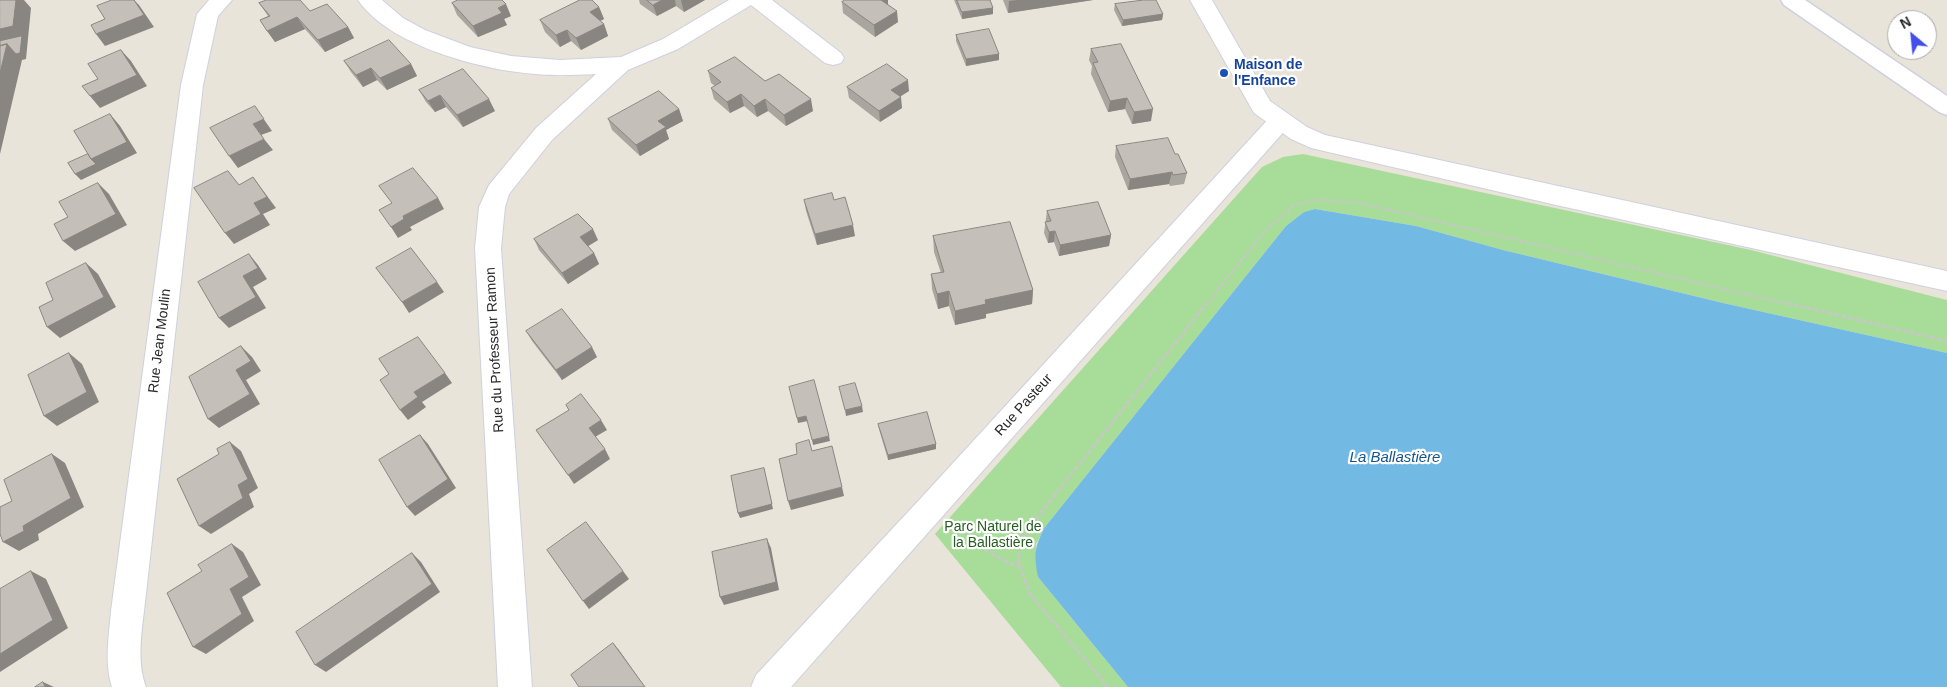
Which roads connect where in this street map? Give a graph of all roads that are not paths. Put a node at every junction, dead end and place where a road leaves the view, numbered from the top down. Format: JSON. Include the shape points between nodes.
{"nodes":[{"id":1,"x":220,"y":0,"type":"edge"},
{"id":2,"x":369,"y":0,"type":"edge"},
{"id":3,"x":744,"y":0,"type":"edge"},
{"id":4,"x":758,"y":0,"type":"edge"},
{"id":5,"x":1201,"y":0,"type":"edge"},
{"id":6,"x":1791,"y":0,"type":"edge"},
{"id":7,"x":834,"y":58,"type":"dead end"},
{"id":8,"x":621,"y":64,"type":"junction"},
{"id":9,"x":1947,"y":106,"type":"edge"},
{"id":10,"x":1280,"y":121,"type":"junction"},
{"id":11,"x":1947,"y":281,"type":"edge"},
{"id":12,"x":129,"y":687,"type":"edge"},
{"id":13,"x":515,"y":687,"type":"edge"},
{"id":14,"x":768,"y":687,"type":"edge"}],
"edges":[{"from":1,"to":12,"type":"street","name":"Rue Jean Moulin","via":[[208,14],[191,93],[130,590],[124,666]]},
{"from":2,"to":8,"type":"street","via":[[393,22],[452,50],[492,61],[569,68]]},
{"from":3,"to":8,"type":"street","via":[[677,42]]},
{"from":4,"to":7,"type":"street"},
{"from":5,"to":10,"type":"street","via":[[1262,107]]},
{"from":6,"to":9,"type":"street"},
{"from":8,"to":13,"type":"street","name":"Rue du Professeur Ramon","via":[[544,134],[498,191],[492,207],[488,248]]},
{"from":10,"to":11,"type":"street","via":[[1319,142],[1347,149]]},
{"from":10,"to":14,"type":"street","name":"Rue Pasteur"}]}
